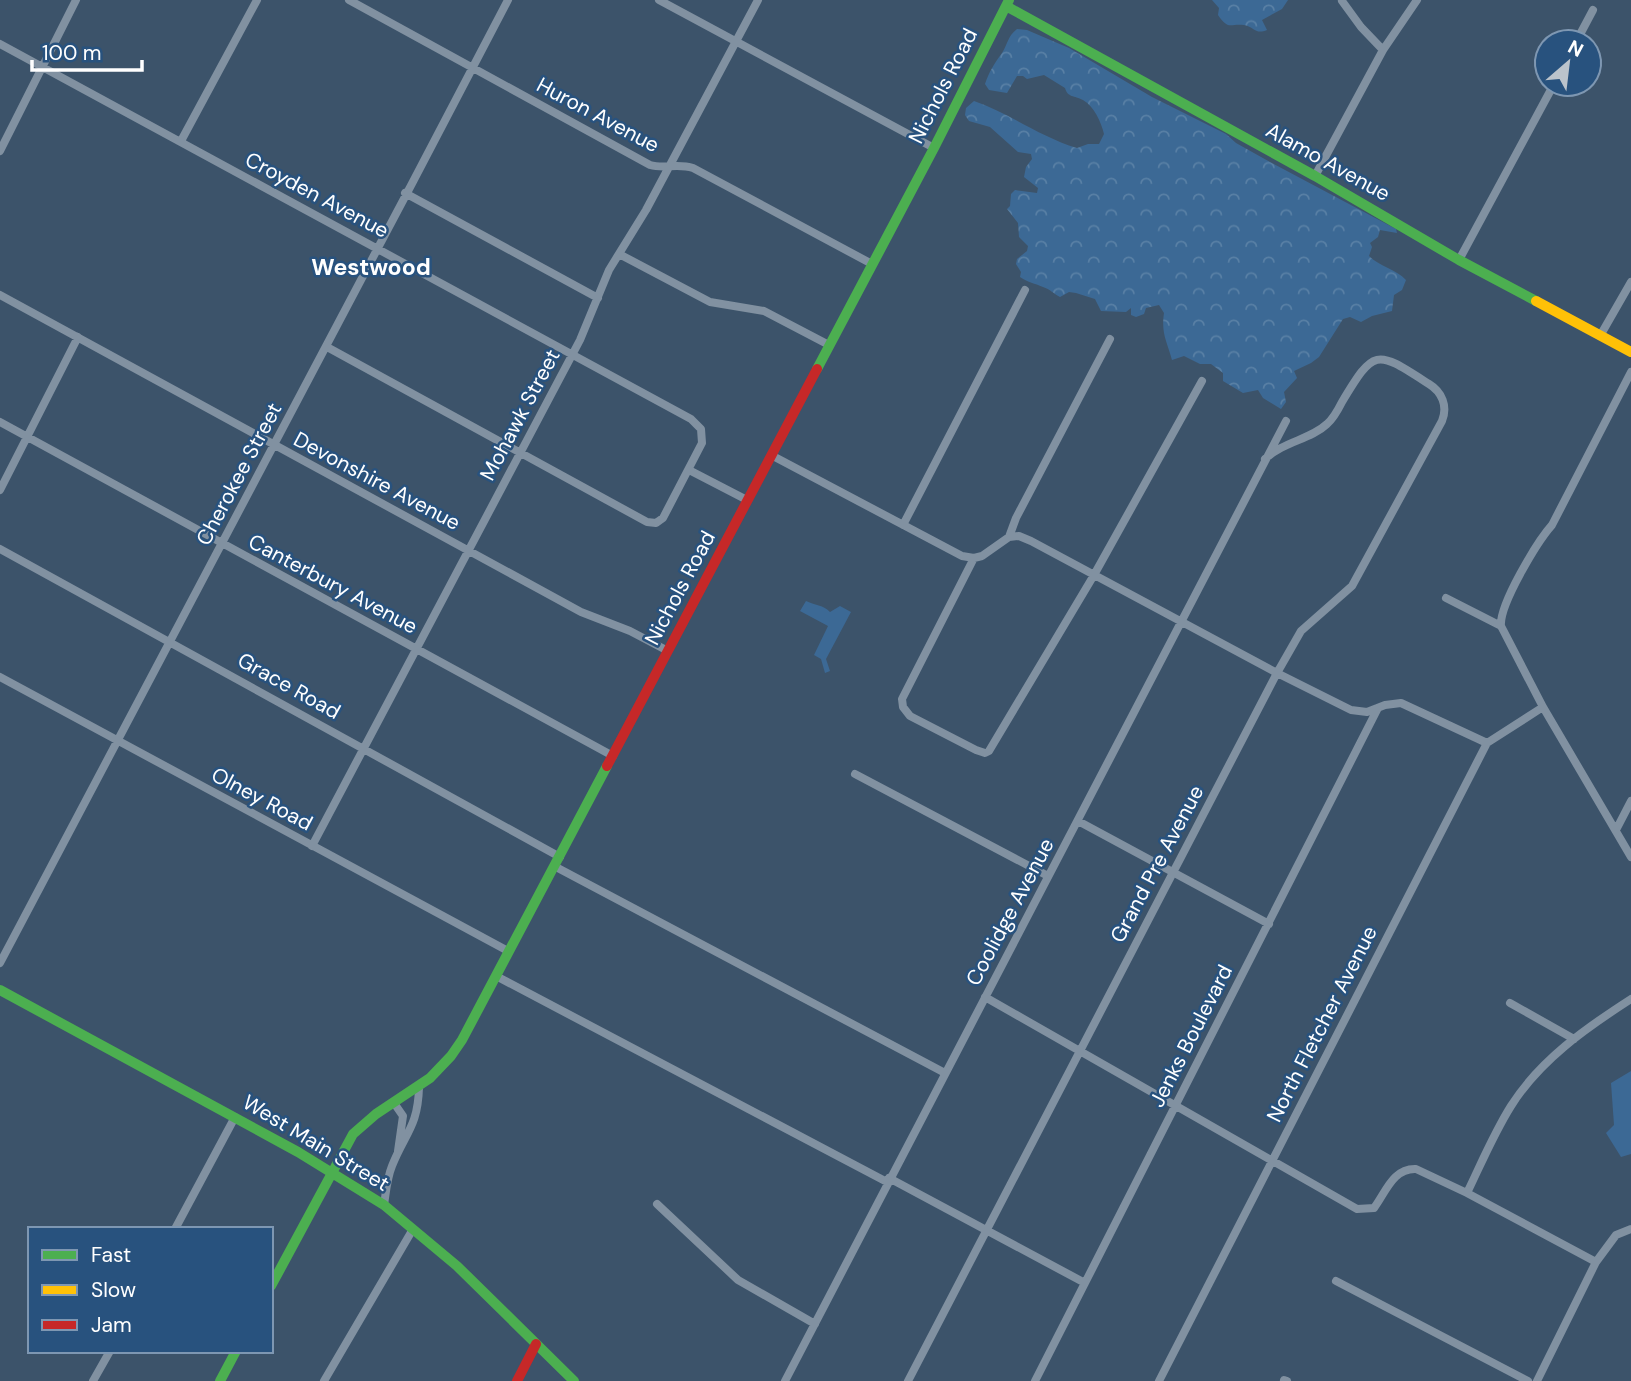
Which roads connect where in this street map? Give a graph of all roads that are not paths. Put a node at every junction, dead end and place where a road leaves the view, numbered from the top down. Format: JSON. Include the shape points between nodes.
{"nodes":[{"id":1,"x":76,"y":0,"type":"edge"},
{"id":2,"x":257,"y":0,"type":"edge"},
{"id":3,"x":349,"y":0,"type":"edge"},
{"id":4,"x":508,"y":0,"type":"edge"},
{"id":5,"x":659,"y":0,"type":"edge"},
{"id":6,"x":758,"y":0,"type":"edge"},
{"id":7,"x":1416,"y":0,"type":"edge"},
{"id":8,"x":1342,"y":1,"type":"edge"},
{"id":9,"x":1007,"y":3,"type":"edge"},
{"id":10,"x":1593,"y":10,"type":"dead end"},
{"id":11,"x":1583,"y":28,"type":"edge"},
{"id":12,"x":736,"y":42,"type":"junction"},
{"id":13,"x":0,"y":44,"type":"edge"},
{"id":14,"x":1383,"y":50,"type":"junction"},
{"id":15,"x":473,"y":67,"type":"junction"},
{"id":16,"x":44,"y":68,"type":"junction"},
{"id":17,"x":1546,"y":98,"type":"edge"},
{"id":18,"x":181,"y":141,"type":"junction"},
{"id":19,"x":934,"y":148,"type":"junction"},
{"id":20,"x":0,"y":151,"type":"edge"},
{"id":21,"x":668,"y":166,"type":"junction"},
{"id":22,"x":1315,"y":176,"type":"junction"},
{"id":23,"x":405,"y":193,"type":"junction"},
{"id":24,"x":378,"y":247,"type":"junction"},
{"id":25,"x":619,"y":254,"type":"junction"},
{"id":26,"x":1459,"y":260,"type":"junction"},
{"id":27,"x":872,"y":264,"type":"junction"},
{"id":28,"x":1631,"y":282,"type":"edge"},
{"id":29,"x":1025,"y":290,"type":"dead end"},
{"id":30,"x":0,"y":295,"type":"edge"},
{"id":31,"x":598,"y":298,"type":"junction"},
{"id":32,"x":1600,"y":335,"type":"junction"},
{"id":33,"x":78,"y":337,"type":"junction"},
{"id":34,"x":1110,"y":340,"type":"dead end"},
{"id":35,"x":830,"y":345,"type":"junction"},
{"id":36,"x":327,"y":347,"type":"junction"},
{"id":37,"x":1631,"y":352,"type":"edge"},
{"id":38,"x":571,"y":355,"type":"junction"},
{"id":39,"x":1631,"y":372,"type":"edge"},
{"id":40,"x":1202,"y":381,"type":"dead end"},
{"id":41,"x":1286,"y":421,"type":"dead end"},
{"id":42,"x":0,"y":422,"type":"edge"},
{"id":43,"x":27,"y":436,"type":"junction"},
{"id":44,"x":274,"y":446,"type":"junction"},
{"id":45,"x":519,"y":453,"type":"junction"},
{"id":46,"x":771,"y":455,"type":"junction"},
{"id":47,"x":1265,"y":459,"type":"junction"},
{"id":48,"x":689,"y":470,"type":"junction"},
{"id":49,"x":0,"y":490,"type":"edge"},
{"id":50,"x":747,"y":500,"type":"junction"},
{"id":51,"x":903,"y":525,"type":"junction"},
{"id":52,"x":1009,"y":537,"type":"junction"},
{"id":53,"x":222,"y":544,"type":"junction"},
{"id":54,"x":0,"y":549,"type":"edge"},
{"id":55,"x":469,"y":550,"type":"junction"},
{"id":56,"x":974,"y":558,"type":"junction"},
{"id":57,"x":1094,"y":575,"type":"junction"},
{"id":58,"x":1446,"y":598,"type":"dead end"},
{"id":59,"x":1181,"y":621,"type":"junction"},
{"id":60,"x":1501,"y":626,"type":"junction"},
{"id":61,"x":170,"y":641,"type":"junction"},
{"id":62,"x":416,"y":648,"type":"junction"},
{"id":63,"x":668,"y":651,"type":"junction"},
{"id":64,"x":1277,"y":673,"type":"junction"},
{"id":65,"x":0,"y":677,"type":"edge"},
{"id":66,"x":1543,"y":706,"type":"junction"},
{"id":67,"x":1378,"y":708,"type":"junction"},
{"id":68,"x":116,"y":739,"type":"junction"},
{"id":69,"x":1487,"y":743,"type":"junction"},
{"id":70,"x":364,"y":747,"type":"junction"},
{"id":71,"x":612,"y":756,"type":"junction"},
{"id":72,"x":855,"y":774,"type":"dead end"},
{"id":73,"x":1631,"y":801,"type":"edge"},
{"id":74,"x":1078,"y":821,"type":"junction"},
{"id":75,"x":1616,"y":830,"type":"junction"},
{"id":76,"x":312,"y":846,"type":"junction"},
{"id":77,"x":1631,"y":857,"type":"edge"},
{"id":78,"x":557,"y":861,"type":"junction"},
{"id":79,"x":1173,"y":872,"type":"junction"},
{"id":80,"x":1048,"y":876,"type":"junction"},
{"id":81,"x":1269,"y":924,"type":"junction"},
{"id":82,"x":509,"y":951,"type":"junction"},
{"id":83,"x":0,"y":962,"type":"edge"},
{"id":84,"x":496,"y":976,"type":"junction"},
{"id":85,"x":0,"y":990,"type":"edge"},
{"id":86,"x":985,"y":997,"type":"junction"},
{"id":87,"x":1631,"y":999,"type":"edge"},
{"id":88,"x":1510,"y":1003,"type":"dead end"},
{"id":89,"x":1574,"y":1039,"type":"junction"},
{"id":90,"x":1080,"y":1050,"type":"junction"},
{"id":91,"x":945,"y":1073,"type":"junction"},
{"id":92,"x":419,"y":1087,"type":"junction"},
{"id":93,"x":394,"y":1103,"type":"junction"},
{"id":94,"x":1175,"y":1105,"type":"junction"},
{"id":95,"x":236,"y":1117,"type":"junction"},
{"id":96,"x":398,"y":1152,"type":"junction"},
{"id":97,"x":1272,"y":1161,"type":"junction"},
{"id":98,"x":332,"y":1172,"type":"junction"},
{"id":99,"x":888,"y":1180,"type":"junction"},
{"id":100,"x":1466,"y":1193,"type":"junction"},
{"id":101,"x":657,"y":1204,"type":"dead end"},
{"id":102,"x":384,"y":1205,"type":"junction"},
{"id":103,"x":176,"y":1227,"type":"edge"},
{"id":104,"x":413,"y":1229,"type":"junction"},
{"id":105,"x":1631,"y":1229,"type":"edge"},
{"id":106,"x":986,"y":1232,"type":"junction"},
{"id":107,"x":1596,"y":1262,"type":"junction"},
{"id":108,"x":1336,"y":1281,"type":"dead end"},
{"id":109,"x":273,"y":1282,"type":"edge"},
{"id":110,"x":1085,"y":1283,"type":"junction"},
{"id":111,"x":815,"y":1324,"type":"junction"},
{"id":112,"x":536,"y":1344,"type":"junction"},
{"id":113,"x":109,"y":1353,"type":"edge"},
{"id":114,"x":235,"y":1353,"type":"edge"},
{"id":115,"x":93,"y":1381,"type":"edge"},
{"id":116,"x":220,"y":1381,"type":"edge"},
{"id":117,"x":324,"y":1381,"type":"edge"},
{"id":118,"x":517,"y":1381,"type":"edge"},
{"id":119,"x":574,"y":1381,"type":"edge"},
{"id":120,"x":785,"y":1381,"type":"edge"},
{"id":121,"x":908,"y":1381,"type":"edge"},
{"id":122,"x":1035,"y":1381,"type":"edge"},
{"id":123,"x":1159,"y":1381,"type":"edge"},
{"id":124,"x":1528,"y":1381,"type":"edge"},
{"id":125,"x":1537,"y":1381,"type":"edge"}],
"edges":[{"from":1,"to":16,"type":"street"},
{"from":2,"to":18,"type":"street"},
{"from":3,"to":15,"type":"street","name":"Huron Avenue"},
{"from":4,"to":15,"type":"street","name":"Cherokee Street"},
{"from":5,"to":12,"type":"street"},
{"from":6,"to":12,"type":"street","name":"Mohawk Street"},
{"from":7,"to":14,"type":"street"},
{"from":8,"to":14,"type":"street"},
{"from":9,"to":19,"type":"street","name":"Nichols Road"},
{"from":9,"to":22,"type":"street","name":"Alamo Avenue"},
{"from":10,"to":11,"type":"street"},
{"from":12,"to":19,"type":"street"},
{"from":12,"to":21,"type":"street","name":"Mohawk Street"},
{"from":13,"to":16,"type":"street","name":"Croyden Avenue"},
{"from":14,"to":22,"type":"street"},
{"from":15,"to":21,"type":"street","name":"Huron Avenue","via":[[643,162]]},
{"from":15,"to":23,"type":"street","name":"Cherokee Street"},
{"from":16,"to":18,"type":"street","name":"Croyden Avenue"},
{"from":16,"to":20,"type":"street"},
{"from":17,"to":26,"type":"street"},
{"from":18,"to":24,"type":"street","name":"Croyden Avenue"},
{"from":19,"to":27,"type":"street","name":"Nichols Road"},
{"from":21,"to":25,"type":"street","name":"Mohawk Street"},
{"from":21,"to":27,"type":"street","name":"Huron Avenue","via":[[701,172]]},
{"from":22,"to":26,"type":"street","name":"Alamo Avenue"},
{"from":23,"to":24,"type":"street","name":"Cherokee Street"},
{"from":23,"to":31,"type":"street"},
{"from":24,"to":36,"type":"street","name":"Cherokee Street"},
{"from":24,"to":38,"type":"street","name":"Croyden Avenue"},
{"from":25,"to":31,"type":"street","name":"Mohawk Street"},
{"from":25,"to":35,"type":"street","via":[[710,302],[758,309]]},
{"from":26,"to":32,"type":"street","name":"Alamo Avenue"},
{"from":27,"to":35,"type":"street","name":"Nichols Road"},
{"from":28,"to":32,"type":"street"},
{"from":29,"to":51,"type":"street"},
{"from":30,"to":33,"type":"street","name":"Devonshire Avenue"},
{"from":31,"to":38,"type":"street","name":"Mohawk Street"},
{"from":32,"to":37,"type":"street","name":"Alamo Avenue"},
{"from":33,"to":43,"type":"street"},
{"from":33,"to":44,"type":"street","name":"Devonshire Avenue"},
{"from":34,"to":52,"type":"street"},
{"from":35,"to":46,"type":"street","name":"Nichols Road"},
{"from":36,"to":44,"type":"street","name":"Cherokee Street"},
{"from":36,"to":45,"type":"street"},
{"from":38,"to":45,"type":"street","name":"Mohawk Street"},
{"from":38,"to":48,"type":"street","name":"Croyden Avenue","via":[[696,423],[703,438]]},
{"from":39,"to":60,"type":"street","via":[[1504,607]]},
{"from":40,"to":57,"type":"street"},
{"from":41,"to":47,"type":"street","name":"Coolidge Avenue"},
{"from":42,"to":43,"type":"street","name":"Canterbury Avenue"},
{"from":43,"to":49,"type":"street"},
{"from":43,"to":53,"type":"street","name":"Canterbury Avenue"},
{"from":44,"to":53,"type":"street","name":"Cherokee Street"},
{"from":44,"to":55,"type":"street","name":"Devonshire Avenue"},
{"from":45,"to":48,"type":"street","name":"Croyden Avenue","via":[[652,523],[663,518]]},
{"from":45,"to":55,"type":"street","name":"Mohawk Street"},
{"from":46,"to":50,"type":"street","name":"Nichols Road"},
{"from":46,"to":51,"type":"street"},
{"from":47,"to":59,"type":"street","name":"Coolidge Avenue"},
{"from":47,"to":64,"type":"street","name":"Grand Pre Avenue","via":[[1279,447],[1326,425],[1373,360],[1386,359],[1429,384],[1444,402],[1442,421],[1352,586],[1301,631]]},
{"from":48,"to":50,"type":"street"},
{"from":50,"to":63,"type":"street","name":"Nichols Road"},
{"from":51,"to":56,"type":"street"},
{"from":52,"to":56,"type":"street"},
{"from":52,"to":57,"type":"street","via":[[1025,538]]},
{"from":53,"to":61,"type":"street","name":"Cherokee Street"},
{"from":53,"to":62,"type":"street","name":"Canterbury Avenue"},
{"from":54,"to":61,"type":"street","name":"Grace Road"},
{"from":55,"to":62,"type":"street","name":"Mohawk Street"},
{"from":55,"to":63,"type":"street","name":"Devonshire Avenue","via":[[581,612]]},
{"from":56,"to":57,"type":"street","via":[[902,702],[910,716],[980,752],[989,751]]},
{"from":57,"to":59,"type":"street"},
{"from":58,"to":60,"type":"street"},
{"from":59,"to":64,"type":"street"},
{"from":59,"to":74,"type":"street","name":"Coolidge Avenue"},
{"from":60,"to":66,"type":"street"},
{"from":61,"to":68,"type":"street","name":"Cherokee Street"},
{"from":61,"to":70,"type":"street","name":"Grace Road"},
{"from":62,"to":70,"type":"street","name":"Mohawk Street"},
{"from":62,"to":71,"type":"street","name":"Canterbury Avenue"},
{"from":63,"to":71,"type":"street","name":"Nichols Road"},
{"from":64,"to":67,"type":"street","via":[[1351,710]]},
{"from":64,"to":79,"type":"street","name":"Grand Pre Avenue"},
{"from":65,"to":68,"type":"street","name":"Olney Road"},
{"from":66,"to":69,"type":"street","name":"North Fletcher Avenue"},
{"from":66,"to":75,"type":"street"},
{"from":67,"to":69,"type":"street","via":[[1401,703]]},
{"from":67,"to":81,"type":"street","name":"Jenks Boulevard"},
{"from":68,"to":76,"type":"street","name":"Olney Road"},
{"from":68,"to":83,"type":"street","name":"Cherokee Street"},
{"from":69,"to":97,"type":"street","name":"North Fletcher Avenue"},
{"from":70,"to":76,"type":"street","name":"Mohawk Street"},
{"from":70,"to":78,"type":"street","name":"Grace Road"},
{"from":71,"to":78,"type":"street","name":"Nichols Road"},
{"from":72,"to":80,"type":"street"},
{"from":73,"to":75,"type":"street"},
{"from":74,"to":79,"type":"street"},
{"from":74,"to":80,"type":"street","name":"Coolidge Avenue"},
{"from":75,"to":77,"type":"street"},
{"from":76,"to":82,"type":"street","name":"Olney Road"},
{"from":78,"to":82,"type":"street","name":"Nichols Road"},
{"from":78,"to":91,"type":"street","name":"Grace Road"},
{"from":79,"to":81,"type":"street"},
{"from":79,"to":90,"type":"street","name":"Grand Pre Avenue"},
{"from":80,"to":86,"type":"street","name":"Coolidge Avenue"},
{"from":81,"to":94,"type":"street","name":"Jenks Boulevard"},
{"from":82,"to":84,"type":"street","name":"Nichols Road"},
{"from":84,"to":92,"type":"street","name":"Nichols Road","via":[[456,1050]]},
{"from":84,"to":99,"type":"street"},
{"from":85,"to":95,"type":"street","name":"West Main Street"},
{"from":86,"to":90,"type":"street"},
{"from":86,"to":91,"type":"street","name":"Coolidge Avenue"},
{"from":87,"to":89,"type":"street"},
{"from":88,"to":89,"type":"street"},
{"from":89,"to":100,"type":"street","via":[[1539,1070],[1510,1107]]},
{"from":90,"to":94,"type":"street"},
{"from":90,"to":106,"type":"street","name":"Grand Pre Avenue"},
{"from":91,"to":99,"type":"street","name":"Coolidge Avenue"},
{"from":92,"to":93,"type":"street","name":"Nichols Road"},
{"from":92,"to":96,"type":"street","via":[[411,1132]]},
{"from":93,"to":96,"type":"street","via":[[404,1121]]},
{"from":93,"to":98,"type":"street","name":"Nichols Road","via":[[347,1142]]},
{"from":94,"to":97,"type":"street"},
{"from":94,"to":110,"type":"street","name":"Jenks Boulevard"},
{"from":95,"to":98,"type":"street","name":"West Main Street"},
{"from":95,"to":103,"type":"street"},
{"from":96,"to":102,"type":"street"},
{"from":97,"to":100,"type":"street","via":[[1362,1210],[1374,1208],[1395,1176],[1407,1169]]},
{"from":97,"to":123,"type":"street","name":"North Fletcher Avenue"},
{"from":98,"to":102,"type":"street","name":"West Main Street"},
{"from":98,"to":109,"type":"street","name":"Nichols Road"},
{"from":99,"to":106,"type":"street"},
{"from":99,"to":111,"type":"street","name":"Coolidge Avenue"},
{"from":100,"to":107,"type":"street"},
{"from":101,"to":111,"type":"street","via":[[732,1275]]},
{"from":102,"to":104,"type":"street","name":"West Main Street"},
{"from":104,"to":112,"type":"street","name":"West Main Street"},
{"from":104,"to":117,"type":"street"},
{"from":105,"to":107,"type":"street","via":[[1616,1235]]},
{"from":106,"to":110,"type":"street"},
{"from":106,"to":121,"type":"street","name":"Grand Pre Avenue"},
{"from":107,"to":125,"type":"street"},
{"from":108,"to":124,"type":"street"},
{"from":110,"to":122,"type":"street","name":"Jenks Boulevard"},
{"from":111,"to":120,"type":"street","name":"Coolidge Avenue"},
{"from":112,"to":118,"type":"street"},
{"from":112,"to":119,"type":"street","name":"West Main Street"},
{"from":113,"to":115,"type":"street"},
{"from":114,"to":116,"type":"street"}]}
